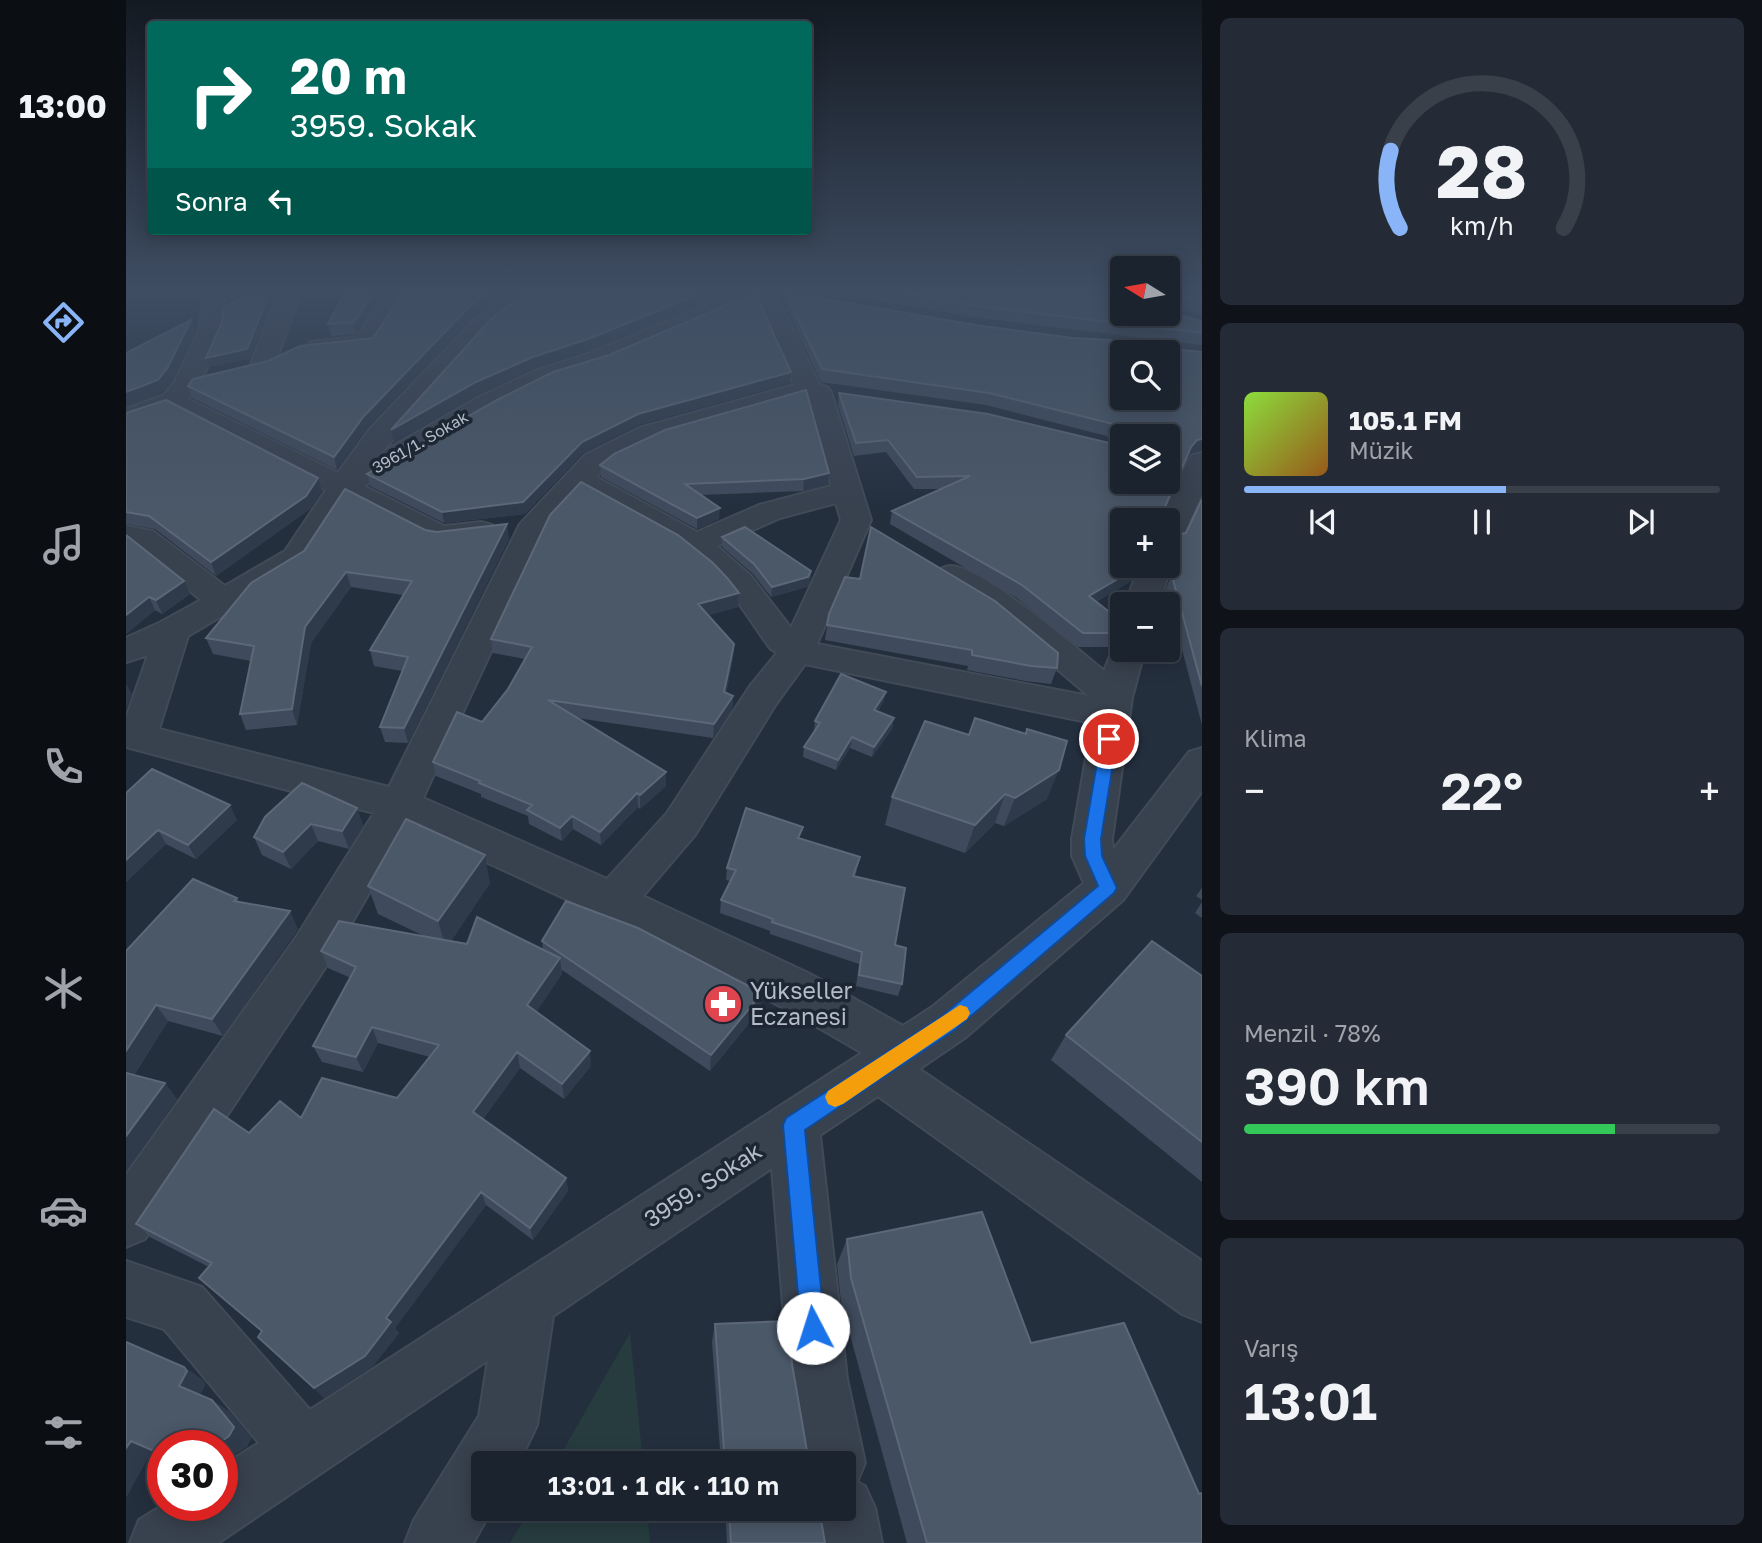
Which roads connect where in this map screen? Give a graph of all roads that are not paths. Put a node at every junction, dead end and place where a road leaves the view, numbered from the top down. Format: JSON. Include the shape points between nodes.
{"nodes":[{"id":1,"x":194,"y":364,"type":"edge"},
{"id":2,"x":266,"y":364,"type":"edge"},
{"id":3,"x":446,"y":364,"type":"edge"},
{"id":4,"x":581,"y":364,"type":"edge"},
{"id":5,"x":806,"y":364,"type":"edge"},
{"id":6,"x":262,"y":366,"type":"joint"},
{"id":7,"x":237,"y":372,"type":"edge"},
{"id":8,"x":212,"y":378,"type":"edge"},
{"id":9,"x":180,"y":392,"type":"junction"},
{"id":10,"x":823,"y":392,"type":"junction"},
{"id":11,"x":126,"y":418,"type":"edge"},
{"id":12,"x":1195,"y":465,"type":"edge"},
{"id":13,"x":578,"y":479,"type":"junction"},
{"id":14,"x":342,"y":487,"type":"junction"},
{"id":15,"x":1179,"y":508,"type":"edge"},
{"id":16,"x":861,"y":515,"type":"junction"},
{"id":17,"x":535,"y":524,"type":"junction"},
{"id":18,"x":126,"y":535,"type":"edge"},
{"id":19,"x":697,"y":545,"type":"junction"},
{"id":20,"x":925,"y":560,"type":"edge"},
{"id":21,"x":222,"y":600,"type":"junction"},
{"id":22,"x":173,"y":630,"type":"junction"},
{"id":23,"x":126,"y":651,"type":"edge"},
{"id":24,"x":797,"y":651,"type":"junction"},
{"id":25,"x":1125,"y":662,"type":"edge"},
{"id":26,"x":1114,"y":706,"type":"junction"},
{"id":27,"x":132,"y":745,"type":"edge"},
{"id":28,"x":1202,"y":762,"type":"edge"},
{"id":29,"x":400,"y":805,"type":"junction"},
{"id":30,"x":1108,"y":888,"type":"junction"},
{"id":31,"x":613,"y":901,"type":"junction"},
{"id":32,"x":892,"y":1060,"type":"junction"},
{"id":33,"x":794,"y":1125,"type":"junction"},
{"id":34,"x":126,"y":1220,"type":"edge"},
{"id":35,"x":126,"y":1289,"type":"edge"},
{"id":36,"x":1202,"y":1294,"type":"edge"},
{"id":37,"x":527,"y":1301,"type":"junction"},
{"id":38,"x":304,"y":1449,"type":"junction"},
{"id":39,"x":492,"y":1451,"type":"edge"},
{"id":40,"x":832,"y":1451,"type":"edge"},
{"id":41,"x":471,"y":1486,"type":"edge"},
{"id":42,"x":238,"y":1493,"type":"edge"},
{"id":43,"x":195,"y":1521,"type":"edge"},
{"id":44,"x":846,"y":1521,"type":"edge"},
{"id":45,"x":162,"y":1543,"type":"edge"},
{"id":46,"x":437,"y":1543,"type":"edge"},
{"id":47,"x":850,"y":1543,"type":"edge"}],
"edges":[{"from":1,"to":9,"type":"street"},
{"from":2,"to":6,"type":"street"},
{"from":3,"to":14,"type":"street","via":[[379,436]]},
{"from":4,"to":14,"type":"street","name":"3961/1. Sokak","via":[[488,403]]},
{"from":5,"to":10,"type":"street"},
{"from":6,"to":7,"type":"street"},
{"from":8,"to":9,"type":"street"},
{"from":9,"to":11,"type":"street"},
{"from":9,"to":14,"type":"street"},
{"from":10,"to":13,"type":"street","via":[[649,434],[595,461]]},
{"from":10,"to":16,"type":"street"},
{"from":12,"to":15,"type":"street"},
{"from":13,"to":17,"type":"street"},
{"from":13,"to":19,"type":"street"},
{"from":14,"to":17,"type":"street","via":[[440,536]]},
{"from":14,"to":21,"type":"street","name":"3961/1. Sokak","via":[[296,558]]},
{"from":16,"to":19,"type":"street","via":[[777,507]]},
{"from":16,"to":24,"type":"street"},
{"from":17,"to":29,"type":"street"},
{"from":18,"to":21,"type":"street","via":[[142,538]]},
{"from":19,"to":24,"type":"street","via":[[740,583],[782,640]]},
{"from":20,"to":26,"type":"street","via":[[1004,607]]},
{"from":21,"to":22,"type":"street","name":"3961/1. Sokak"},
{"from":22,"to":23,"type":"street","name":"3961/1. Sokak"},
{"from":22,"to":27,"type":"street"},
{"from":24,"to":26,"type":"street"},
{"from":24,"to":31,"type":"street","via":[[763,695],[681,824]]},
{"from":25,"to":26,"type":"street"},
{"from":26,"to":30,"type":"street","via":[[1092,839],[1093,856]]},
{"from":27,"to":29,"type":"street"},
{"from":28,"to":30,"type":"street","name":"3959. Sokak"},
{"from":29,"to":31,"type":"street"},
{"from":29,"to":34,"type":"street","via":[[313,949]]},
{"from":30,"to":32,"type":"street","name":"3959. Sokak","via":[[949,1022]]},
{"from":31,"to":32,"type":"street","via":[[794,988]]},
{"from":32,"to":33,"type":"street","name":"3959. Sokak"},
{"from":32,"to":36,"type":"street"},
{"from":33,"to":37,"type":"street","name":"3959. Sokak"},
{"from":33,"to":40,"type":"street","via":[[818,1379]]},
{"from":35,"to":38,"type":"street","via":[[182,1307]]},
{"from":37,"to":38,"type":"street","name":"3959. Sokak"},
{"from":37,"to":39,"type":"street","via":[[507,1425]]},
{"from":38,"to":42,"type":"street","name":"3959. Sokak"},
{"from":41,"to":46,"type":"street"},
{"from":43,"to":45,"type":"street","name":"3959. Sokak"},
{"from":44,"to":47,"type":"street"}]}
